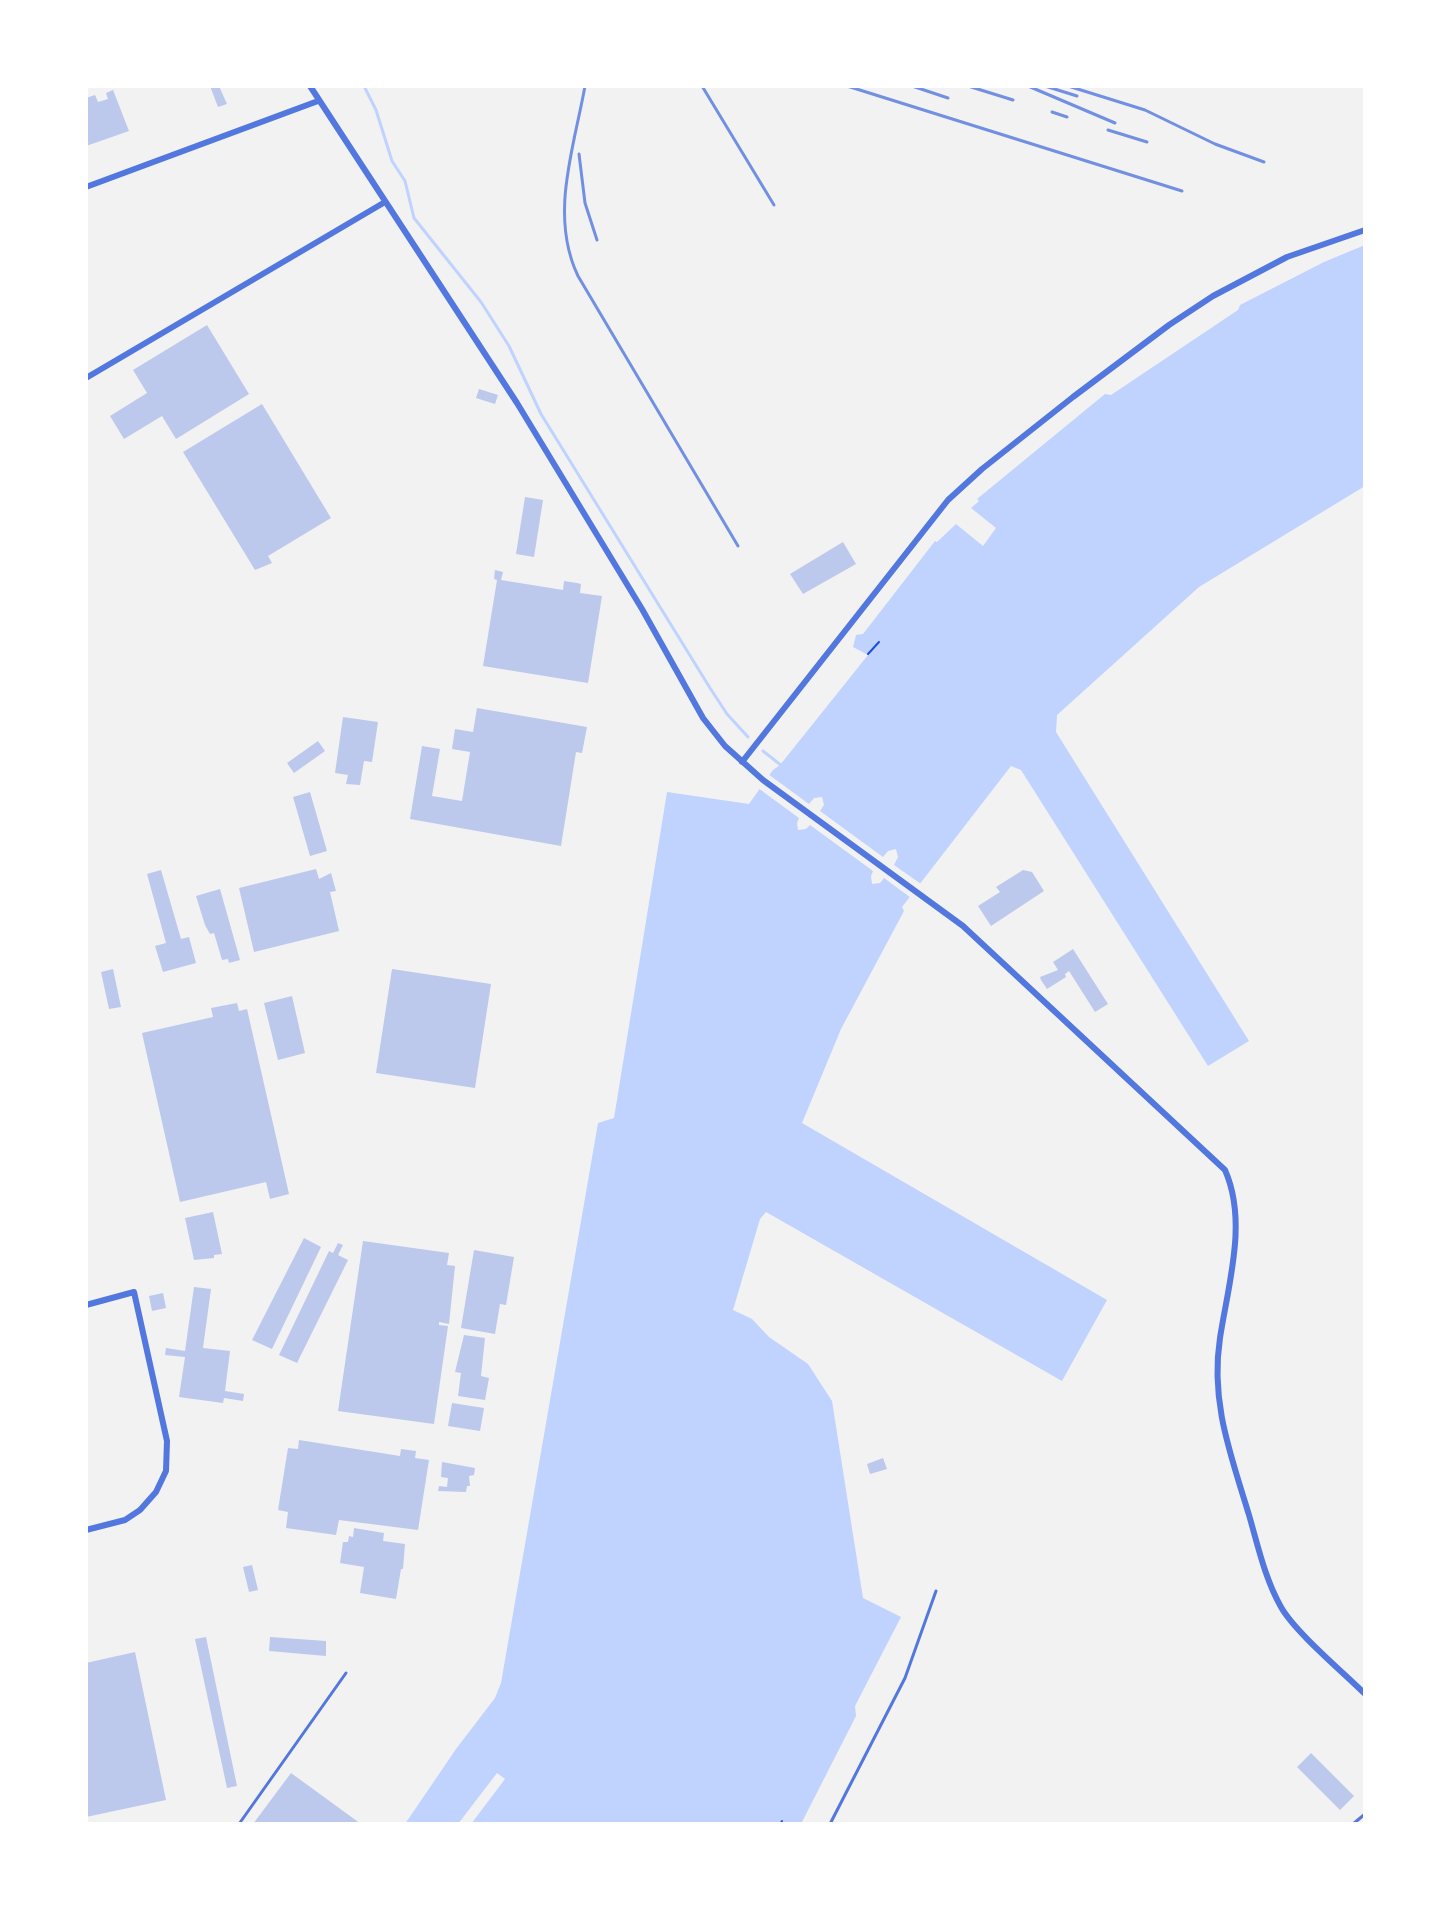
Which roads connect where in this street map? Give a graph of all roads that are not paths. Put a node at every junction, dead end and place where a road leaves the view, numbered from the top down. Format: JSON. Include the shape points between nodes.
{"nodes":[{"id":1,"x":310,"y":86,"type":"edge"},
{"id":2,"x":318,"y":101,"type":"junction"},
{"id":3,"x":86,"y":187,"type":"edge"},
{"id":4,"x":385,"y":202,"type":"junction"},
{"id":5,"x":1365,"y":230,"type":"edge"},
{"id":6,"x":86,"y":378,"type":"edge"},
{"id":7,"x":742,"y":762,"type":"junction"},
{"id":8,"x":86,"y":1305,"type":"edge"},
{"id":9,"x":86,"y":1530,"type":"edge"},
{"id":10,"x":936,"y":1591,"type":"dead end"},
{"id":11,"x":346,"y":1673,"type":"dead end"},
{"id":12,"x":1365,"y":1694,"type":"edge"},
{"id":13,"x":1365,"y":1814,"type":"edge"},
{"id":14,"x":239,"y":1824,"type":"edge"},
{"id":15,"x":830,"y":1824,"type":"edge"},
{"id":16,"x":1353,"y":1824,"type":"edge"}],
"edges":[{"from":1,"to":2,"type":"street"},
{"from":2,"to":3,"type":"street"},
{"from":2,"to":4,"type":"street"},
{"from":4,"to":6,"type":"street"},
{"from":4,"to":7,"type":"street","via":[[517,403],[703,718]]},
{"from":5,"to":7,"type":"street","via":[[1287,257],[1213,296],[982,469],[948,500]]},
{"from":7,"to":12,"type":"street","via":[[963,926],[1225,1170],[1234,1226],[1216,1373],[1221,1419],[1260,1554],[1282,1608]]},
{"from":8,"to":9,"type":"street","via":[[134,1292],[168,1451],[164,1478],[146,1505],[125,1520]]},
{"from":10,"to":15,"type":"lane","via":[[905,1678]]},
{"from":11,"to":14,"type":"lane"},
{"from":13,"to":16,"type":"lane"}]}
